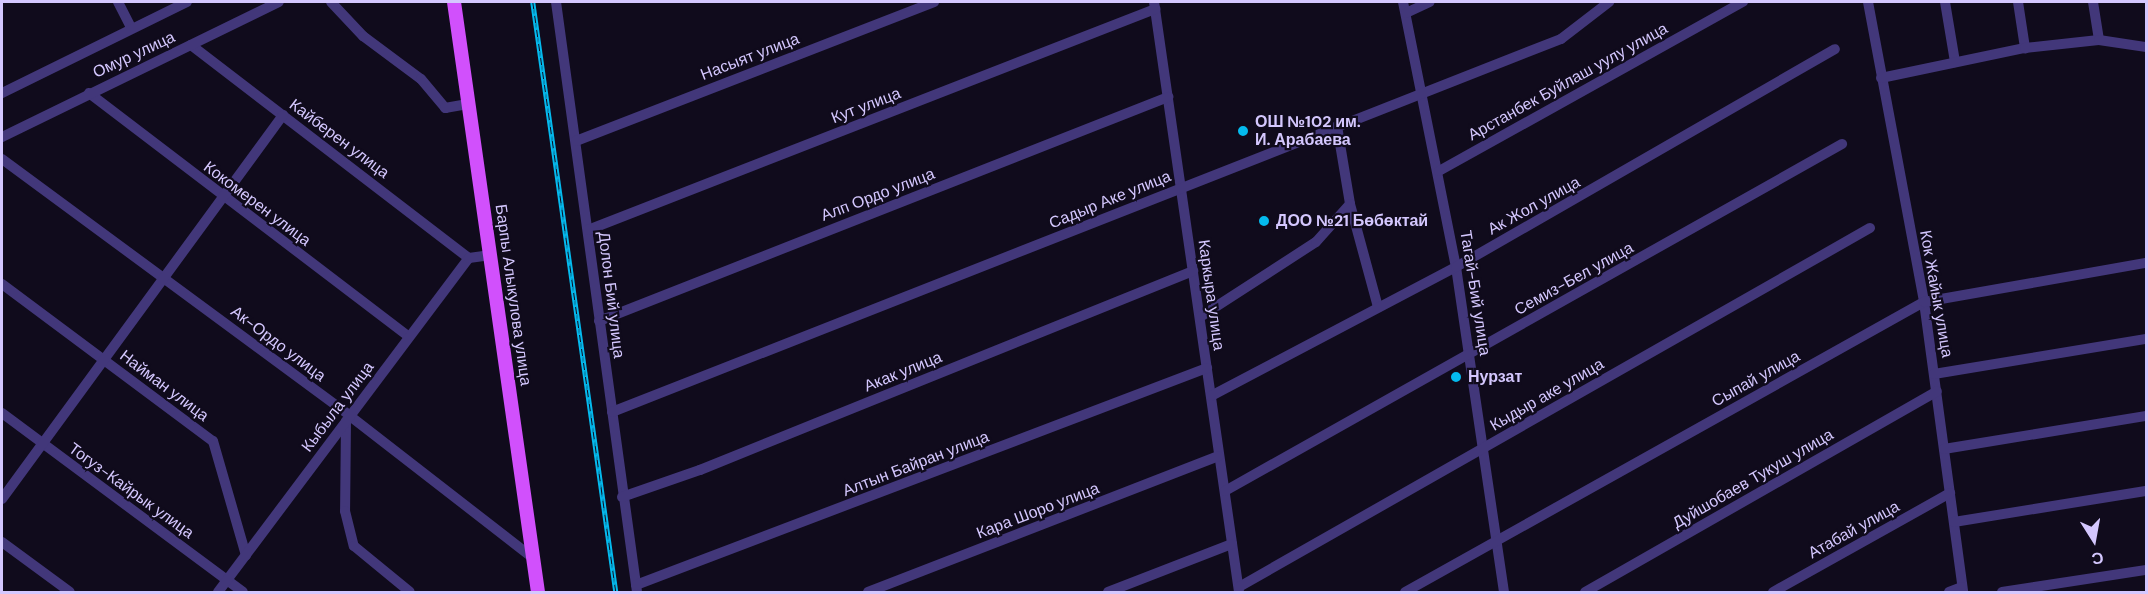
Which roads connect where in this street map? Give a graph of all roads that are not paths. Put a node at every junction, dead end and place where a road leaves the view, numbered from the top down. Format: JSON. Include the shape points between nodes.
{"nodes":[{"id":1,"x":118,"y":2,"type":"edge"},
{"id":2,"x":187,"y":2,"type":"edge"},
{"id":3,"x":279,"y":2,"type":"edge"},
{"id":4,"x":331,"y":2,"type":"edge"},
{"id":5,"x":454,"y":2,"type":"edge"},
{"id":6,"x":556,"y":2,"type":"edge"},
{"id":7,"x":934,"y":2,"type":"edge"},
{"id":8,"x":1403,"y":2,"type":"edge"},
{"id":9,"x":1430,"y":2,"type":"edge"},
{"id":10,"x":1609,"y":2,"type":"edge"},
{"id":11,"x":1743,"y":2,"type":"edge"},
{"id":12,"x":1868,"y":2,"type":"edge"},
{"id":13,"x":1945,"y":2,"type":"edge"},
{"id":14,"x":2018,"y":2,"type":"edge"},
{"id":15,"x":2093,"y":2,"type":"edge"},
{"id":16,"x":1155,"y":5,"type":"edge"},
{"id":17,"x":1406,"y":13,"type":"junction"},
{"id":18,"x":131,"y":28,"type":"junction"},
{"id":19,"x":2099,"y":40,"type":"junction"},
{"id":20,"x":191,"y":45,"type":"junction"},
{"id":21,"x":2146,"y":47,"type":"edge"},
{"id":22,"x":2025,"y":48,"type":"junction"},
{"id":23,"x":1835,"y":50,"type":"dead end"},
{"id":24,"x":1955,"y":62,"type":"junction"},
{"id":25,"x":1881,"y":78,"type":"junction"},
{"id":26,"x":2,"y":93,"type":"edge"},
{"id":27,"x":89,"y":93,"type":"junction"},
{"id":28,"x":1425,"y":94,"type":"junction"},
{"id":29,"x":1168,"y":97,"type":"junction"},
{"id":30,"x":468,"y":104,"type":"junction"},
{"id":31,"x":283,"y":115,"type":"junction"},
{"id":32,"x":1337,"y":126,"type":"junction"},
{"id":33,"x":2,"y":137,"type":"edge"},
{"id":34,"x":576,"y":141,"type":"junction"},
{"id":35,"x":1842,"y":144,"type":"dead end"},
{"id":36,"x":2,"y":159,"type":"edge"},
{"id":37,"x":1439,"y":171,"type":"junction"},
{"id":38,"x":1180,"y":188,"type":"junction"},
{"id":39,"x":222,"y":197,"type":"junction"},
{"id":40,"x":1350,"y":204,"type":"junction"},
{"id":41,"x":1870,"y":228,"type":"dead end"},
{"id":42,"x":588,"y":230,"type":"junction"},
{"id":43,"x":491,"y":255,"type":"junction"},
{"id":44,"x":469,"y":258,"type":"junction"},
{"id":45,"x":2146,"y":263,"type":"edge"},
{"id":46,"x":1456,"y":267,"type":"junction"},
{"id":47,"x":1193,"y":271,"type":"junction"},
{"id":48,"x":165,"y":278,"type":"junction"},
{"id":49,"x":2,"y":284,"type":"edge"},
{"id":50,"x":1923,"y":302,"type":"junction"},
{"id":51,"x":1378,"y":308,"type":"junction"},
{"id":52,"x":1200,"y":317,"type":"junction"},
{"id":53,"x":599,"y":321,"type":"junction"},
{"id":54,"x":409,"y":337,"type":"junction"},
{"id":55,"x":2146,"y":339,"type":"edge"},
{"id":56,"x":1470,"y":355,"type":"junction"},
{"id":57,"x":104,"y":360,"type":"junction"},
{"id":58,"x":1207,"y":368,"type":"junction"},
{"id":59,"x":1934,"y":374,"type":"junction"},
{"id":60,"x":1937,"y":391,"type":"junction"},
{"id":61,"x":1211,"y":396,"type":"junction"},
{"id":62,"x":612,"y":412,"type":"junction"},
{"id":63,"x":2,"y":413,"type":"edge"},
{"id":64,"x":2146,"y":416,"type":"edge"},
{"id":65,"x":348,"y":418,"type":"junction"},
{"id":66,"x":42,"y":444,"type":"junction"},
{"id":67,"x":1484,"y":448,"type":"junction"},
{"id":68,"x":1944,"y":449,"type":"junction"},
{"id":69,"x":1219,"y":456,"type":"junction"},
{"id":70,"x":1225,"y":491,"type":"junction"},
{"id":71,"x":2146,"y":491,"type":"edge"},
{"id":72,"x":1950,"y":493,"type":"junction"},
{"id":73,"x":622,"y":497,"type":"junction"},
{"id":74,"x":2,"y":499,"type":"edge"},
{"id":75,"x":1954,"y":522,"type":"junction"},
{"id":76,"x":2,"y":542,"type":"edge"},
{"id":77,"x":1496,"y":542,"type":"junction"},
{"id":78,"x":1232,"y":544,"type":"junction"},
{"id":79,"x":246,"y":555,"type":"junction"},
{"id":80,"x":533,"y":558,"type":"junction"},
{"id":81,"x":2146,"y":570,"type":"edge"},
{"id":82,"x":227,"y":580,"type":"junction"},
{"id":83,"x":636,"y":589,"type":"edge"},
{"id":84,"x":1239,"y":590,"type":"edge"},
{"id":85,"x":1962,"y":590,"type":"edge"},
{"id":86,"x":70,"y":592,"type":"edge"},
{"id":87,"x":218,"y":592,"type":"edge"},
{"id":88,"x":243,"y":592,"type":"edge"},
{"id":89,"x":410,"y":592,"type":"edge"},
{"id":90,"x":537,"y":592,"type":"edge"},
{"id":91,"x":868,"y":592,"type":"edge"},
{"id":92,"x":1108,"y":592,"type":"edge"},
{"id":93,"x":1405,"y":592,"type":"edge"},
{"id":94,"x":1504,"y":592,"type":"edge"},
{"id":95,"x":1585,"y":592,"type":"edge"},
{"id":96,"x":1773,"y":592,"type":"edge"},
{"id":97,"x":1949,"y":592,"type":"edge"},
{"id":98,"x":2002,"y":592,"type":"edge"}],
"edges":[{"from":1,"to":18,"type":"street"},
{"from":2,"to":18,"type":"street","name":"Омур улица"},
{"from":3,"to":20,"type":"street","name":"Омур улица"},
{"from":4,"to":30,"type":"street","via":[[363,36],[421,79],[445,108]]},
{"from":5,"to":30,"type":"main road","name":"Барпы Алыкулова улица"},
{"from":6,"to":34,"type":"street","name":"Долон Бий улица"},
{"from":7,"to":34,"type":"street","name":"Насыят улица"},
{"from":8,"to":17,"type":"street","name":"Тагай-Бий улица"},
{"from":9,"to":17,"type":"street"},
{"from":10,"to":28,"type":"street","name":"Садыр Аке улица","via":[[1561,39]]},
{"from":11,"to":37,"type":"street","name":"Арстанбек Буйлаш уулу улица"},
{"from":12,"to":25,"type":"street","name":"Кок Жайык улица"},
{"from":13,"to":24,"type":"street"},
{"from":14,"to":22,"type":"street"},
{"from":15,"to":19,"type":"street"},
{"from":16,"to":29,"type":"street","name":"Каркыра улица"},
{"from":16,"to":42,"type":"street","name":"Кут улица"},
{"from":17,"to":28,"type":"street","name":"Тагай-Бий улица"},
{"from":18,"to":26,"type":"street","name":"Омур улица"},
{"from":19,"to":21,"type":"street"},
{"from":19,"to":22,"type":"street"},
{"from":20,"to":27,"type":"street","name":"Омур улица"},
{"from":20,"to":31,"type":"street","name":"Кайберен улица"},
{"from":22,"to":24,"type":"street"},
{"from":23,"to":46,"type":"street","name":"Ак Жол улица"},
{"from":24,"to":25,"type":"street"},
{"from":25,"to":50,"type":"street","name":"Кок Жайык улица"},
{"from":27,"to":33,"type":"street","name":"Омур улица"},
{"from":27,"to":39,"type":"street","name":"Кокомерен улица"},
{"from":28,"to":32,"type":"street","name":"Садыр Аке улица"},
{"from":28,"to":37,"type":"street","name":"Тагай-Бий улица"},
{"from":29,"to":38,"type":"street","name":"Каркыра улица"},
{"from":29,"to":53,"type":"street","name":"Алп Ордо улица"},
{"from":30,"to":43,"type":"main road","name":"Барпы Алыкулова улица"},
{"from":31,"to":39,"type":"street"},
{"from":31,"to":44,"type":"street","name":"Кайберен улица"},
{"from":32,"to":38,"type":"street","name":"Садыр Аке улица"},
{"from":32,"to":40,"type":"street"},
{"from":34,"to":42,"type":"street","name":"Долон Бий улица"},
{"from":35,"to":56,"type":"street","name":"Семиз-Бел улица"},
{"from":36,"to":48,"type":"street","name":"Ак-Ордо улица"},
{"from":37,"to":46,"type":"street","name":"Тагай-Бий улица"},
{"from":38,"to":47,"type":"street","name":"Каркыра улица"},
{"from":38,"to":62,"type":"street","name":"Садыр Аке улица"},
{"from":39,"to":48,"type":"street"},
{"from":39,"to":54,"type":"street","name":"Кокомерен улица"},
{"from":40,"to":51,"type":"street"},
{"from":40,"to":52,"type":"street","via":[[1316,242]]},
{"from":41,"to":67,"type":"street","name":"Кыдыр аке улица"},
{"from":42,"to":53,"type":"street","name":"Долон Бий улица"},
{"from":43,"to":44,"type":"street"},
{"from":43,"to":80,"type":"main road","name":"Барпы Алыкулова улица"},
{"from":44,"to":54,"type":"street","name":"Кыбыла улица"},
{"from":45,"to":50,"type":"street","name":"Сыпай улица"},
{"from":46,"to":51,"type":"street","name":"Ак Жол улица"},
{"from":46,"to":56,"type":"street","name":"Тагай-Бий улица"},
{"from":47,"to":52,"type":"street","name":"Каркыра улица"},
{"from":47,"to":73,"type":"street","name":"Акак улица","via":[[700,470]]},
{"from":48,"to":57,"type":"street"},
{"from":48,"to":65,"type":"street","name":"Ак-Ордо улица"},
{"from":49,"to":57,"type":"street","name":"Найман улица"},
{"from":50,"to":59,"type":"street","name":"Кок Жайык улица"},
{"from":50,"to":77,"type":"street","name":"Сыпай улица"},
{"from":51,"to":61,"type":"street","name":"Ак Жол улица"},
{"from":52,"to":58,"type":"street","name":"Каркыра улица"},
{"from":53,"to":62,"type":"street","name":"Долон Бий улица"},
{"from":54,"to":65,"type":"street","name":"Кыбыла улица"},
{"from":55,"to":59,"type":"street"},
{"from":56,"to":67,"type":"street","name":"Тагай-Бий улица"},
{"from":56,"to":70,"type":"street","name":"Семиз-Бел улица"},
{"from":57,"to":66,"type":"street"},
{"from":57,"to":79,"type":"street","name":"Найман улица","via":[[213,441]]},
{"from":58,"to":61,"type":"street","name":"Каркыра улица"},
{"from":58,"to":83,"type":"street","name":"Алтын Байран улица"},
{"from":59,"to":60,"type":"street","name":"Кок Жайык улица"},
{"from":60,"to":68,"type":"street","name":"Кок Жайык улица"},
{"from":60,"to":95,"type":"street","name":"Дуйшобаев Тукуш улица"},
{"from":61,"to":69,"type":"street","name":"Каркыра улица"},
{"from":62,"to":73,"type":"street","name":"Долон Бий улица"},
{"from":63,"to":66,"type":"street","name":"Тогуз-Кайрык улица"},
{"from":64,"to":68,"type":"street"},
{"from":65,"to":79,"type":"street","name":"Кыбыла улица"},
{"from":65,"to":80,"type":"street","name":"Ак-Ордо улица"},
{"from":65,"to":89,"type":"street","via":[[345,511],[354,546]]},
{"from":66,"to":74,"type":"street"},
{"from":66,"to":82,"type":"street","name":"Тогуз-Кайрык улица"},
{"from":67,"to":77,"type":"street","name":"Тагай-Бий улица"},
{"from":67,"to":84,"type":"street","name":"Кыдыр аке улица"},
{"from":68,"to":72,"type":"street","name":"Кок Жайык улица"},
{"from":69,"to":70,"type":"street","name":"Каркыра улица"},
{"from":69,"to":91,"type":"street","name":"Кара Шоро улица"},
{"from":70,"to":78,"type":"street","name":"Каркыра улица"},
{"from":71,"to":75,"type":"street"},
{"from":72,"to":75,"type":"street","name":"Кок Жайык улица"},
{"from":72,"to":96,"type":"street","name":"Атабай улица"},
{"from":73,"to":83,"type":"street","name":"Долон Бий улица"},
{"from":75,"to":85,"type":"street","name":"Кок Жайык улица"},
{"from":76,"to":86,"type":"street"},
{"from":77,"to":93,"type":"street","name":"Сыпай улица"},
{"from":77,"to":94,"type":"street","name":"Тагай-Бий улица"},
{"from":78,"to":84,"type":"street","name":"Каркыра улица"},
{"from":78,"to":92,"type":"street"},
{"from":79,"to":82,"type":"street","name":"Кыбыла улица"},
{"from":80,"to":90,"type":"main road","name":"Барпы Алыкулова улица"},
{"from":81,"to":98,"type":"street"},
{"from":82,"to":87,"type":"street","name":"Кыбыла улица"},
{"from":82,"to":88,"type":"street","name":"Тогуз-Кайрык улица"},
{"from":85,"to":97,"type":"street"}]}
